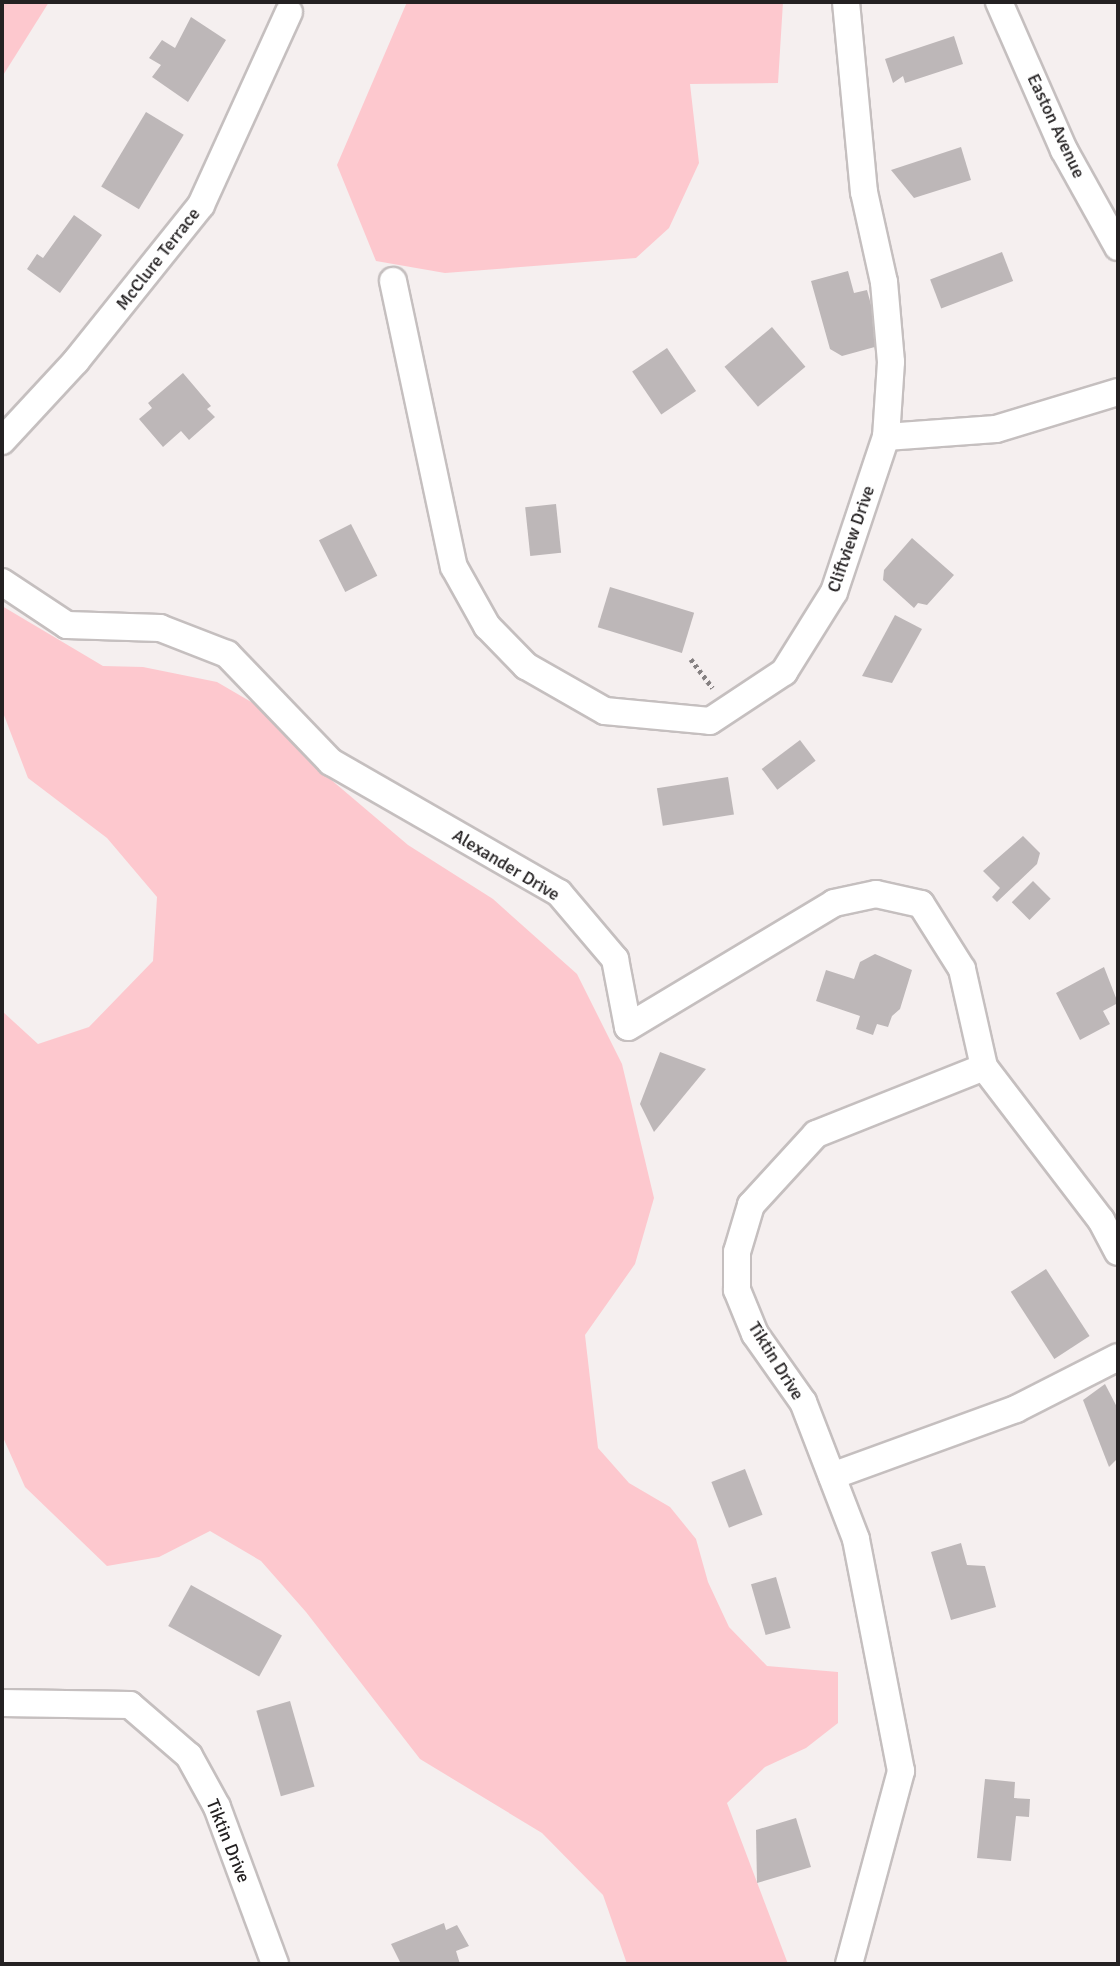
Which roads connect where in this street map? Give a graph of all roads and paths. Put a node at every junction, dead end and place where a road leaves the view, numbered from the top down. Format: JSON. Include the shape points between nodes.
{"nodes":[{"id":1,"x":846,"y":2,"type":"edge"},
{"id":2,"x":999,"y":2,"type":"edge"},
{"id":3,"x":289,"y":12,"type":"dead end"},
{"id":4,"x":1118,"y":247,"type":"edge"},
{"id":5,"x":393,"y":281,"type":"dead end"},
{"id":6,"x":1118,"y":392,"type":"edge"},
{"id":7,"x":886,"y":437,"type":"junction"},
{"id":8,"x":2,"y":441,"type":"edge"},
{"id":9,"x":2,"y":582,"type":"edge"},
{"id":10,"x":691,"y":659,"type":"dead end"},
{"id":11,"x":729,"y":708,"type":"junction"},
{"id":12,"x":984,"y":1066,"type":"junction"},
{"id":13,"x":1118,"y":1252,"type":"edge"},
{"id":14,"x":1118,"y":1357,"type":"edge"},
{"id":15,"x":832,"y":1476,"type":"junction"},
{"id":16,"x":2,"y":1703,"type":"edge"},
{"id":17,"x":275,"y":1964,"type":"edge"},
{"id":18,"x":849,"y":1964,"type":"edge"}],
"edges":[{"from":1,"to":7,"type":"street","name":"Cliftview Drive","via":[[864,192],[884,282],[891,362]]},
{"from":2,"to":4,"type":"street","name":"Easton Avenue","via":[[1064,150]]},
{"from":3,"to":8,"type":"street","name":"McClure Terrace","via":[[201,205],[76,362]]},
{"from":5,"to":11,"type":"street","name":"Cliftview Drive","via":[[454,567],[487,626],[526,666],[605,711],[710,721]]},
{"from":6,"to":7,"type":"street","via":[[996,429]]},
{"from":7,"to":11,"type":"street","name":"Cliftview Drive","via":[[834,592],[784,672]]},
{"from":9,"to":12,"type":"street","name":"Alexander Drive","via":[[67,625],[160,628],[227,654],[331,762],[559,893],[615,959],[628,1027],[834,903],[876,894],[921,904],[962,969]]},
{"from":10,"to":11,"type":"path"},
{"from":12,"to":13,"type":"street","via":[[1101,1220]]},
{"from":12,"to":15,"type":"street","name":"Tiktin Drive","via":[[817,1134],[751,1205],[737,1252],[737,1290],[755,1334],[803,1402]]},
{"from":14,"to":15,"type":"street","via":[[1016,1409]]},
{"from":15,"to":18,"type":"street","name":"Tiktin Drive","via":[[856,1539],[901,1770]]},
{"from":16,"to":17,"type":"street","name":"Tiktin Drive","via":[[130,1705],[188,1756],[217,1807]]}]}
